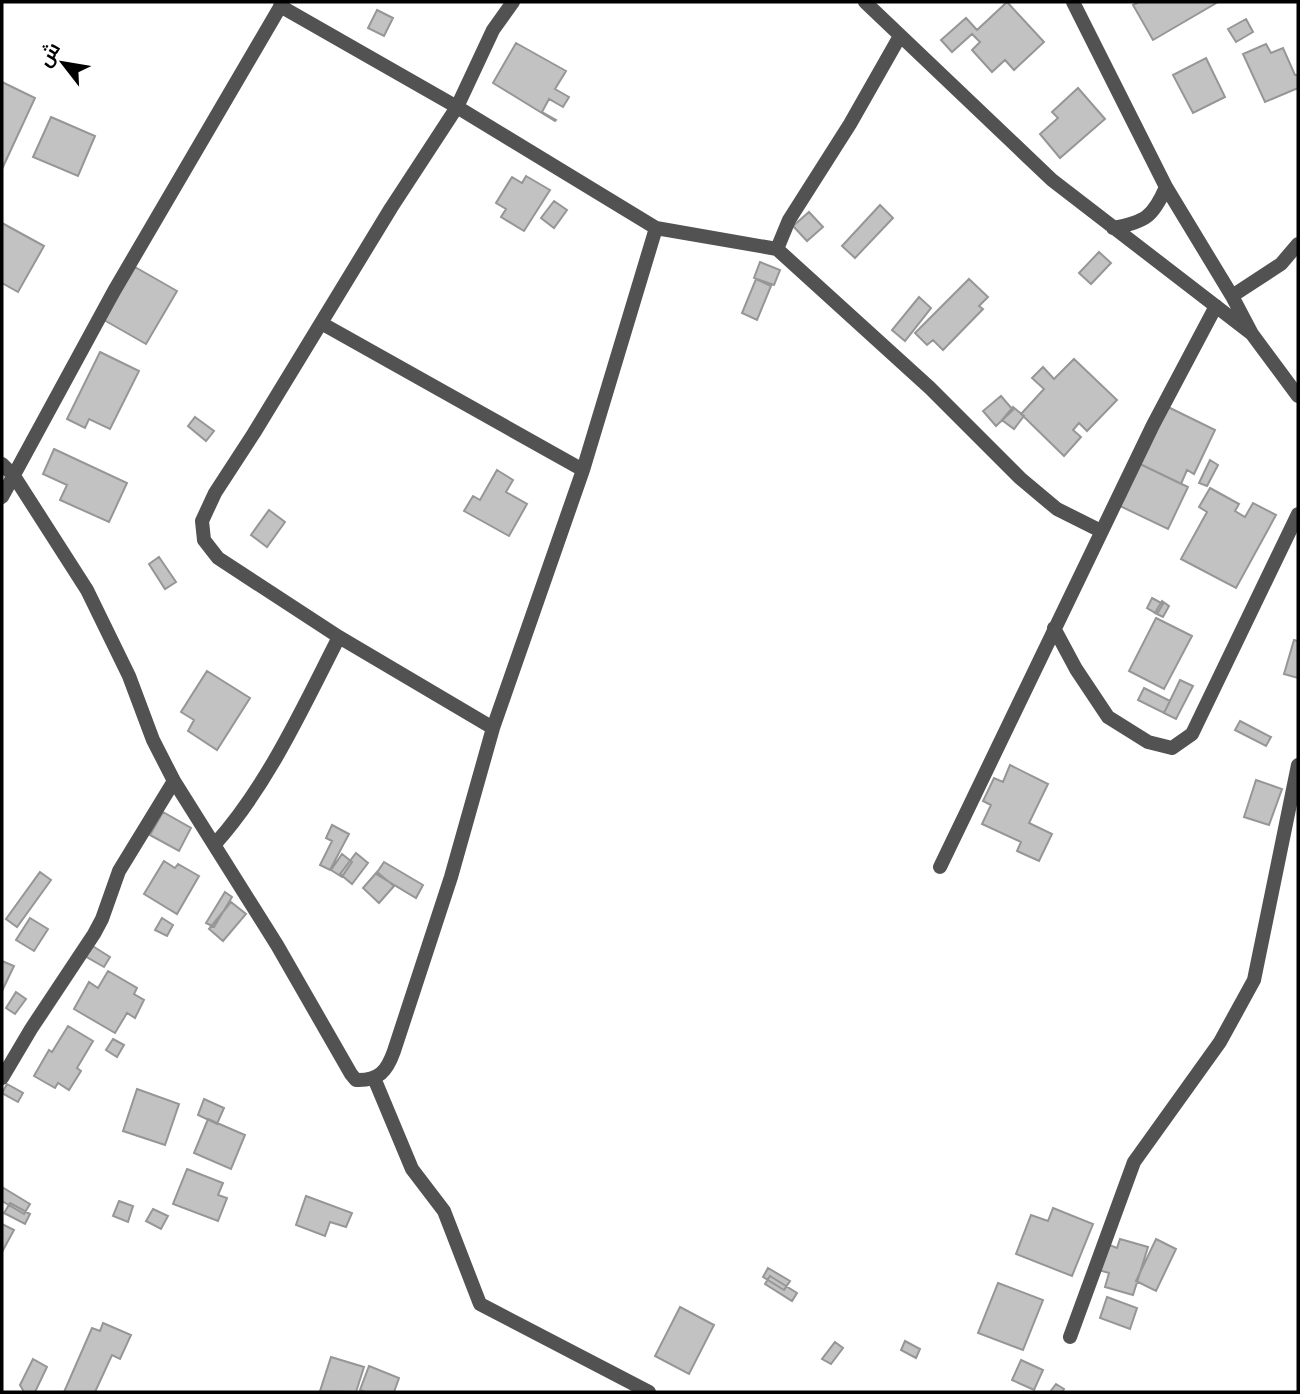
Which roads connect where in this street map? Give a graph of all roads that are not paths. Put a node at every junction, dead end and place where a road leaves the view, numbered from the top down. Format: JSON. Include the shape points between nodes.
{"nodes":[{"id":1,"x":513,"y":2,"type":"edge"},
{"id":2,"x":865,"y":2,"type":"edge"},
{"id":3,"x":1073,"y":2,"type":"edge"},
{"id":4,"x":281,"y":4,"type":"edge"},
{"id":5,"x":900,"y":36,"type":"junction"},
{"id":6,"x":457,"y":107,"type":"junction"},
{"id":7,"x":1166,"y":187,"type":"junction"},
{"id":8,"x":656,"y":228,"type":"junction"},
{"id":9,"x":1113,"y":228,"type":"junction"},
{"id":10,"x":1298,"y":244,"type":"edge"},
{"id":11,"x":777,"y":249,"type":"junction"},
{"id":12,"x":1232,"y":296,"type":"junction"},
{"id":13,"x":1216,"y":306,"type":"junction"},
{"id":14,"x":321,"y":323,"type":"junction"},
{"id":15,"x":1252,"y":334,"type":"junction"},
{"id":16,"x":1298,"y":396,"type":"edge"},
{"id":17,"x":2,"y":464,"type":"edge"},
{"id":18,"x":583,"y":470,"type":"junction"},
{"id":19,"x":14,"y":476,"type":"junction"},
{"id":20,"x":2,"y":497,"type":"edge"},
{"id":21,"x":1298,"y":514,"type":"edge"},
{"id":22,"x":1101,"y":531,"type":"junction"},
{"id":23,"x":1054,"y":628,"type":"junction"},
{"id":24,"x":339,"y":637,"type":"junction"},
{"id":25,"x":493,"y":728,"type":"junction"},
{"id":26,"x":1298,"y":765,"type":"edge"},
{"id":27,"x":174,"y":781,"type":"junction"},
{"id":28,"x":215,"y":844,"type":"junction"},
{"id":29,"x":940,"y":867,"type":"dead end"},
{"id":30,"x":2,"y":1078,"type":"edge"},
{"id":31,"x":374,"y":1079,"type":"junction"},
{"id":32,"x":1070,"y":1337,"type":"dead end"},
{"id":33,"x":649,"y":1392,"type":"edge"}],
"edges":[{"from":1,"to":6,"type":"street","via":[[493,30]]},
{"from":2,"to":5,"type":"street"},
{"from":3,"to":7,"type":"street"},
{"from":4,"to":6,"type":"street"},
{"from":4,"to":19,"type":"street","via":[[114,291]]},
{"from":5,"to":9,"type":"street","via":[[1052,180]]},
{"from":5,"to":11,"type":"street","via":[[789,220]]},
{"from":6,"to":8,"type":"street"},
{"from":6,"to":14,"type":"street"},
{"from":7,"to":9,"type":"street","via":[[1146,219]]},
{"from":7,"to":12,"type":"street"},
{"from":8,"to":11,"type":"street"},
{"from":8,"to":18,"type":"street"},
{"from":9,"to":13,"type":"street"},
{"from":10,"to":12,"type":"street","via":[[1281,264]]},
{"from":11,"to":22,"type":"street","via":[[930,388],[1020,478],[1057,509]]},
{"from":12,"to":15,"type":"street"},
{"from":13,"to":15,"type":"street"},
{"from":13,"to":22,"type":"street"},
{"from":14,"to":18,"type":"street"},
{"from":14,"to":24,"type":"street","via":[[202,521],[204,540],[218,558]]},
{"from":15,"to":16,"type":"street"},
{"from":17,"to":19,"type":"street"},
{"from":18,"to":25,"type":"street"},
{"from":19,"to":20,"type":"street"},
{"from":19,"to":27,"type":"street","via":[[87,590]]},
{"from":21,"to":23,"type":"street","via":[[1192,734],[1172,748],[1148,742],[1108,717]]},
{"from":22,"to":23,"type":"street"},
{"from":23,"to":29,"type":"street"},
{"from":24,"to":25,"type":"street"},
{"from":24,"to":28,"type":"street","via":[[249,802]]},
{"from":25,"to":31,"type":"street","via":[[451,877],[394,1051],[383,1074]]},
{"from":26,"to":32,"type":"street","via":[[1254,980],[1220,1042],[1134,1162]]},
{"from":27,"to":28,"type":"street"},
{"from":27,"to":30,"type":"street","via":[[119,872],[94,934]]},
{"from":28,"to":31,"type":"street","via":[[351,1074],[356,1080]]},
{"from":31,"to":33,"type":"street","via":[[412,1168],[444,1211],[480,1304]]}]}
